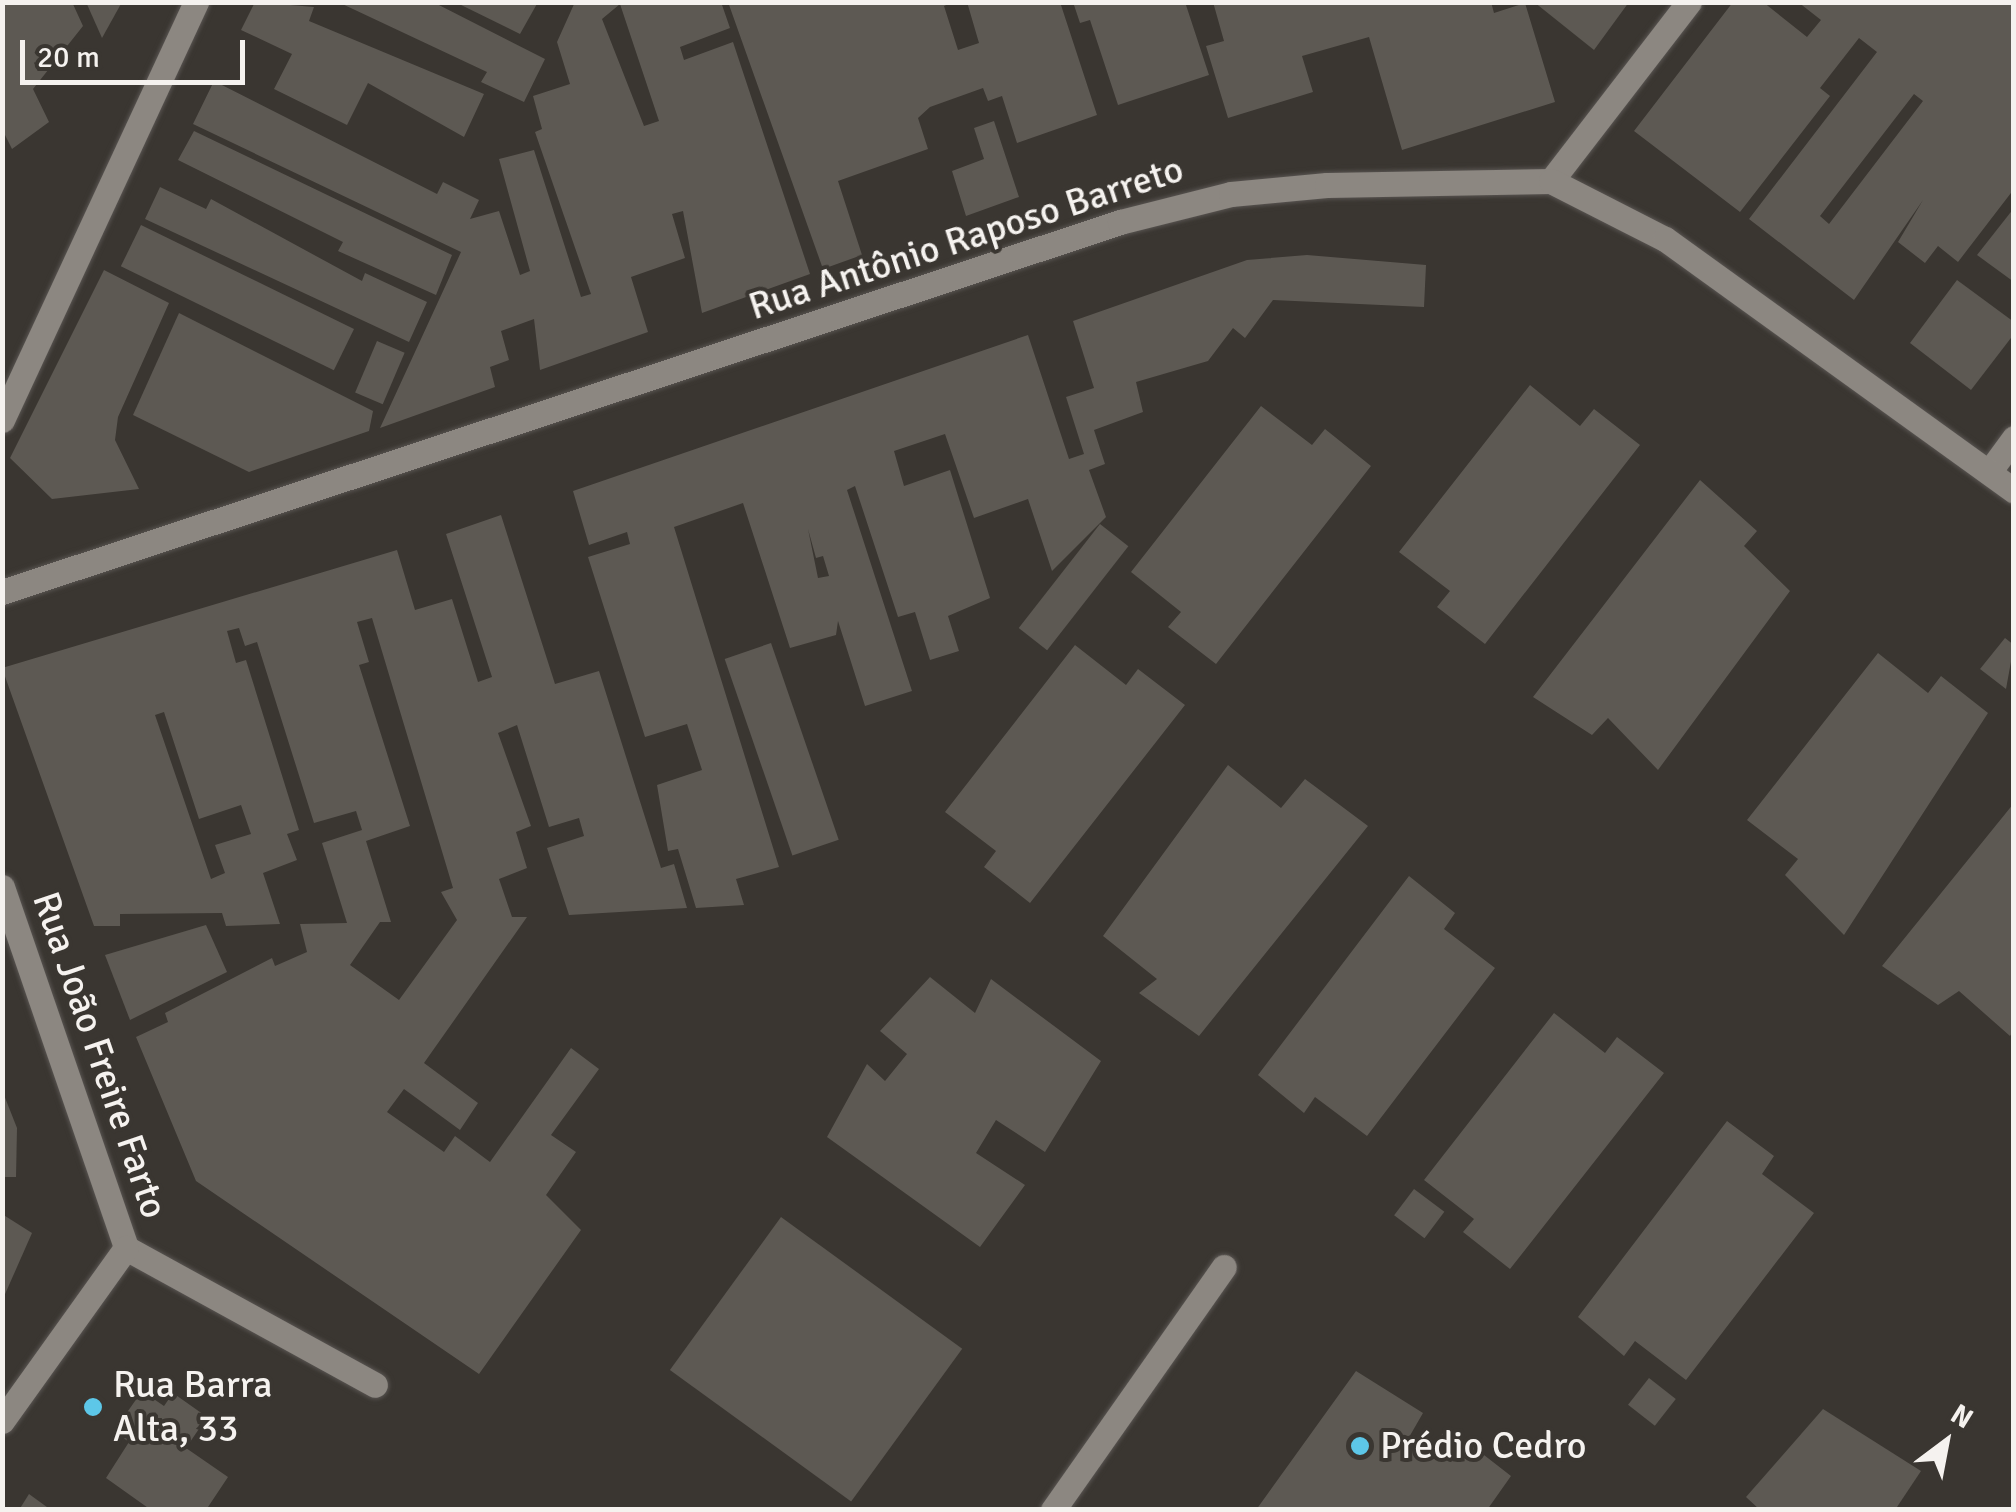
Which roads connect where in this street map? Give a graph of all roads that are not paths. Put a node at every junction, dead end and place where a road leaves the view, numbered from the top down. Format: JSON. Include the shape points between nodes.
{"nodes":[{"id":1,"x":196,"y":2,"type":"edge"},
{"id":2,"x":1689,"y":2,"type":"edge"},
{"id":3,"x":1551,"y":181,"type":"junction"},
{"id":4,"x":2,"y":420,"type":"edge"},
{"id":5,"x":2014,"y":438,"type":"edge"},
{"id":6,"x":1989,"y":472,"type":"junction"},
{"id":7,"x":2014,"y":491,"type":"edge"},
{"id":8,"x":2,"y":592,"type":"edge"},
{"id":9,"x":2,"y":887,"type":"edge"},
{"id":10,"x":126,"y":1248,"type":"junction"},
{"id":11,"x":1224,"y":1267,"type":"dead end"},
{"id":12,"x":375,"y":1385,"type":"dead end"},
{"id":13,"x":2,"y":1421,"type":"edge"},
{"id":14,"x":1053,"y":1510,"type":"edge"}],
"edges":[{"from":1,"to":4,"type":"street"},
{"from":2,"to":3,"type":"street"},
{"from":3,"to":6,"type":"street","name":"Rua Antônio Raposo Barreto","via":[[1665,239]]},
{"from":3,"to":8,"type":"street","name":"Rua Antônio Raposo Barreto","via":[[1230,194],[1120,222]]},
{"from":5,"to":6,"type":"street"},
{"from":6,"to":7,"type":"street","name":"Rua Antônio Raposo Barreto"},
{"from":9,"to":10,"type":"street","name":"Rua João Freire Farto"},
{"from":10,"to":12,"type":"street"},
{"from":10,"to":13,"type":"street"},
{"from":11,"to":14,"type":"street"}]}
